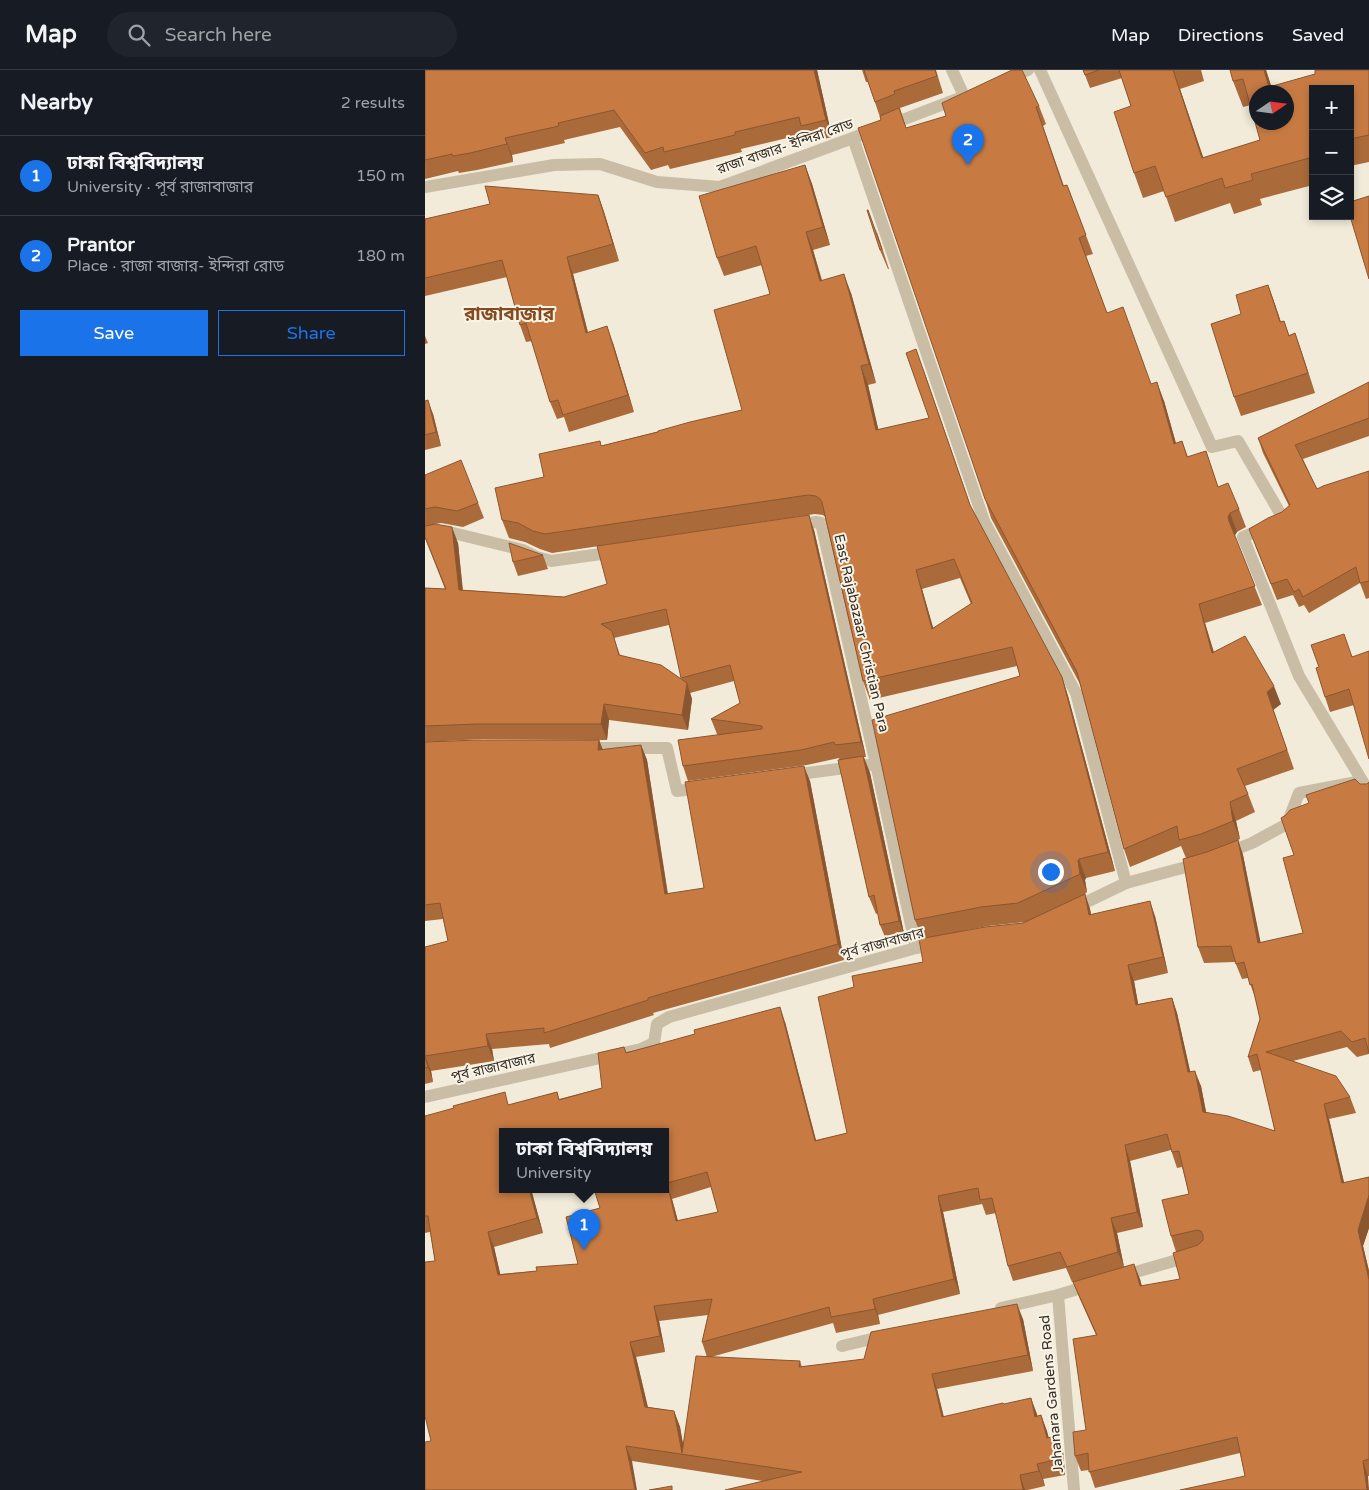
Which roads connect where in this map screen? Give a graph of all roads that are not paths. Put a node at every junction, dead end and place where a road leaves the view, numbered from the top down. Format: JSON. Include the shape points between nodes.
{"nodes":[{"id":1,"x":952,"y":70,"type":"edge"},
{"id":2,"x":1028,"y":70,"type":"edge"},
{"id":3,"x":1040,"y":70,"type":"edge"},
{"id":4,"x":1001,"y":81,"type":"edge"},
{"id":5,"x":853,"y":138,"type":"junction"},
{"id":6,"x":425,"y":187,"type":"edge"},
{"id":7,"x":786,"y":526,"type":"edge"},
{"id":8,"x":425,"y":534,"type":"edge"},
{"id":9,"x":629,"y":550,"type":"edge"},
{"id":10,"x":570,"y":747,"type":"edge"},
{"id":11,"x":876,"y":764,"type":"junction"},
{"id":12,"x":781,"y":777,"type":"edge"},
{"id":13,"x":715,"y":786,"type":"edge"},
{"id":14,"x":1366,"y":786,"type":"edge"},
{"id":15,"x":1126,"y":883,"type":"junction"},
{"id":16,"x":1063,"y":913,"type":"edge"},
{"id":17,"x":952,"y":941,"type":"edge"},
{"id":18,"x":916,"y":948,"type":"junction"},
{"id":19,"x":425,"y":1097,"type":"edge"},
{"id":20,"x":1201,"y":1253,"type":"edge"},
{"id":21,"x":1058,"y":1295,"type":"junction"},
{"id":22,"x":992,"y":1310,"type":"edge"},
{"id":23,"x":898,"y":1333,"type":"edge"},
{"id":24,"x":842,"y":1346,"type":"dead end"},
{"id":25,"x":1074,"y":1490,"type":"edge"}],
"edges":[{"from":1,"to":5,"type":"street","name":"রাজা বাজার- ইন্দিরা রোড","via":[[968,94]]},
{"from":2,"to":4,"type":"street"},
{"from":3,"to":14,"type":"street","via":[[1212,447],[1238,441],[1284,520],[1243,537],[1299,676]]},
{"from":5,"to":6,"type":"street","name":"রাজা বাজার- ইন্দিরা রোড","via":[[720,186],[657,182],[600,164],[554,165]]},
{"from":5,"to":15,"type":"street","via":[[984,521],[1076,693]]},
{"from":7,"to":11,"type":"street","name":"East Rajabazaar Christian Para","via":[[821,523]]},
{"from":8,"to":9,"type":"street","via":[[449,532],[523,550],[551,561]]},
{"from":10,"to":13,"type":"street","via":[[667,748],[677,791]]},
{"from":11,"to":12,"type":"street"},
{"from":11,"to":18,"type":"street","name":"East Rajabazaar Christian Para"},
{"from":14,"to":15,"type":"street","via":[[1299,793],[1287,824],[1252,843],[1210,860]]},
{"from":15,"to":16,"type":"street"},
{"from":17,"to":18,"type":"street","name":"পূর্ব রাজাবাজার"},
{"from":18,"to":19,"type":"street","name":"পূর্ব রাজাবাজার","via":[[669,1017],[657,1024],[654,1043],[641,1049]]},
{"from":20,"to":21,"type":"street","name":"Jahanara Gardens Road"},
{"from":21,"to":22,"type":"street","name":"Jahanara Gardens Road"},
{"from":21,"to":25,"type":"street","name":"Jahanara Gardens Road"},
{"from":23,"to":24,"type":"street"}]}
